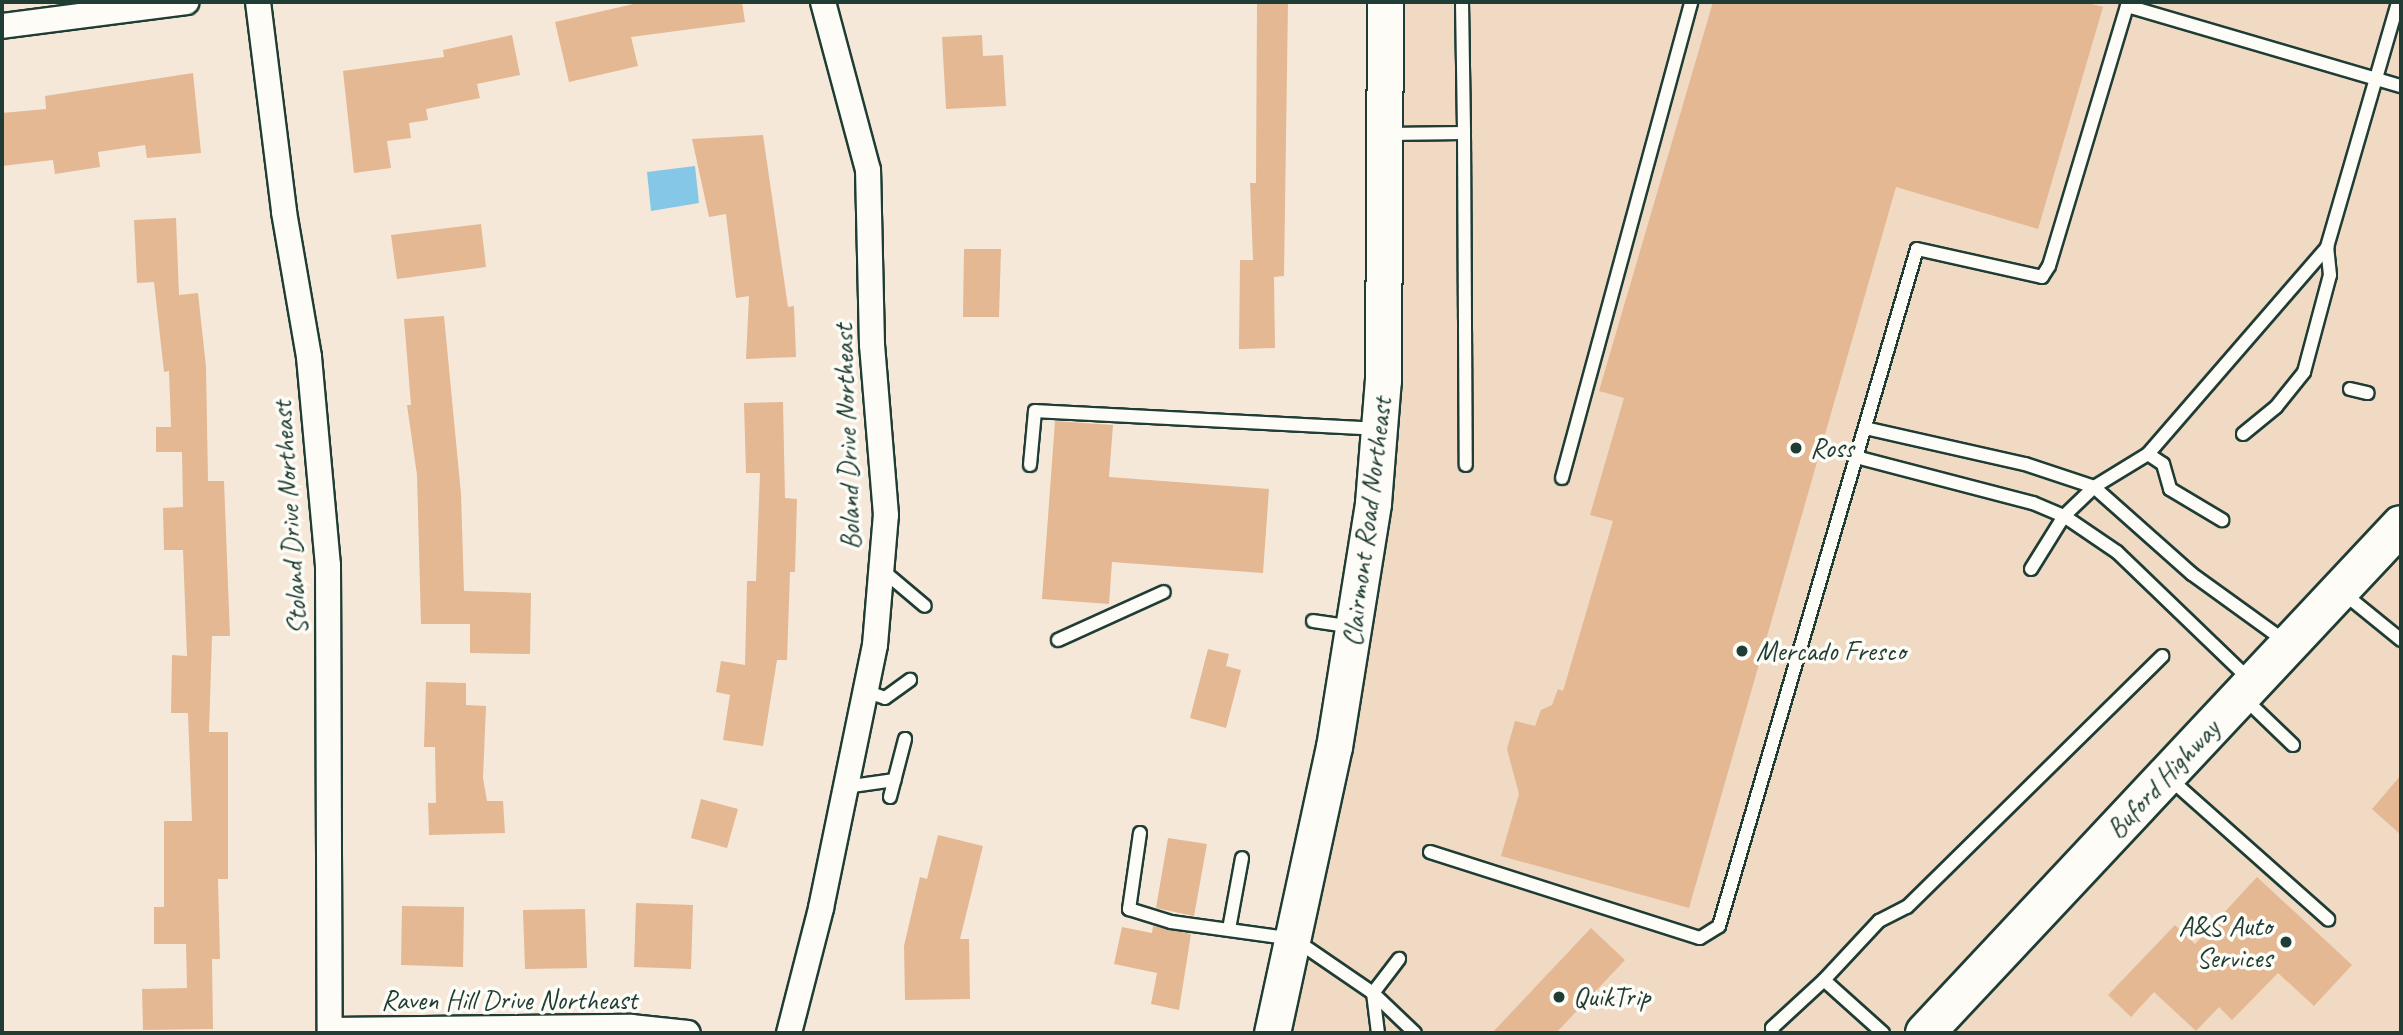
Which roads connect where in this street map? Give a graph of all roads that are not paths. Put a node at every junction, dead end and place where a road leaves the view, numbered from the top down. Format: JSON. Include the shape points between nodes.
{"nodes":[{"id":1,"x":186,"y":2,"type":"edge"},
{"id":2,"x":258,"y":2,"type":"edge"},
{"id":3,"x":823,"y":2,"type":"edge"},
{"id":4,"x":1385,"y":2,"type":"edge"},
{"id":5,"x":1462,"y":2,"type":"edge"},
{"id":6,"x":1691,"y":2,"type":"edge"},
{"id":7,"x":2398,"y":2,"type":"edge"},
{"id":8,"x":2,"y":26,"type":"edge"},
{"id":9,"x":2376,"y":78,"type":"junction"},
{"id":10,"x":2401,"y":86,"type":"edge"},
{"id":11,"x":1464,"y":133,"type":"junction"},
{"id":12,"x":1385,"y":134,"type":"junction"},
{"id":13,"x":2327,"y":247,"type":"junction"},
{"id":14,"x":2350,"y":389,"type":"dead end"},
{"id":15,"x":2368,"y":393,"type":"dead end"},
{"id":16,"x":1865,"y":428,"type":"junction"},
{"id":17,"x":1379,"y":429,"type":"junction"},
{"id":18,"x":2243,"y":434,"type":"dead end"},
{"id":19,"x":2148,"y":454,"type":"junction"},
{"id":20,"x":1856,"y":457,"type":"junction"},
{"id":21,"x":1030,"y":465,"type":"dead end"},
{"id":22,"x":1466,"y":466,"type":"dead end"},
{"id":23,"x":1562,"y":478,"type":"dead end"},
{"id":24,"x":2094,"y":487,"type":"junction"},
{"id":25,"x":2064,"y":516,"type":"junction"},
{"id":26,"x":2222,"y":520,"type":"dead end"},
{"id":27,"x":2401,"y":525,"type":"edge"},
{"id":28,"x":881,"y":569,"type":"junction"},
{"id":29,"x":2031,"y":569,"type":"dead end"},
{"id":30,"x":2340,"y":591,"type":"junction"},
{"id":31,"x":1164,"y":592,"type":"dead end"},
{"id":32,"x":925,"y":606,"type":"dead end"},
{"id":33,"x":1313,"y":621,"type":"dead end"},
{"id":34,"x":1356,"y":628,"type":"junction"},
{"id":35,"x":1058,"y":640,"type":"dead end"},
{"id":36,"x":2401,"y":640,"type":"edge"},
{"id":37,"x":2290,"y":644,"type":"junction"},
{"id":38,"x":2162,"y":656,"type":"dead end"},
{"id":39,"x":910,"y":680,"type":"dead end"},
{"id":40,"x":2247,"y":689,"type":"junction"},
{"id":41,"x":865,"y":691,"type":"junction"},
{"id":42,"x":905,"y":739,"type":"dead end"},
{"id":43,"x":2293,"y":745,"type":"dead end"},
{"id":44,"x":2166,"y":776,"type":"junction"},
{"id":45,"x":895,"y":780,"type":"junction"},
{"id":46,"x":845,"y":787,"type":"junction"},
{"id":47,"x":890,"y":797,"type":"dead end"},
{"id":48,"x":1140,"y":833,"type":"dead end"},
{"id":49,"x":1430,"y":852,"type":"dead end"},
{"id":50,"x":1242,"y":858,"type":"dead end"},
{"id":51,"x":2328,"y":919,"type":"dead end"},
{"id":52,"x":1229,"y":929,"type":"junction"},
{"id":53,"x":1294,"y":939,"type":"junction"},
{"id":54,"x":1399,"y":959,"type":"dead end"},
{"id":55,"x":1824,"y":980,"type":"junction"},
{"id":56,"x":1373,"y":993,"type":"junction"},
{"id":57,"x":1936,"y":1027,"type":"edge"},
{"id":58,"x":330,"y":1032,"type":"edge"},
{"id":59,"x":688,"y":1033,"type":"edge"},
{"id":60,"x":789,"y":1033,"type":"edge"},
{"id":61,"x":1272,"y":1033,"type":"edge"},
{"id":62,"x":1378,"y":1033,"type":"edge"},
{"id":63,"x":1415,"y":1033,"type":"edge"},
{"id":64,"x":1773,"y":1033,"type":"edge"},
{"id":65,"x":1883,"y":1033,"type":"edge"}],
"edges":[{"from":1,"to":8,"type":"street"},
{"from":2,"to":58,"type":"street","name":"Stoland Drive Northeast","via":[[284,212],[309,357],[328,565]]},
{"from":3,"to":28,"type":"street","name":"Boland Drive Northeast","via":[[868,170],[872,345],[886,515]]},
{"from":4,"to":12,"type":"main road","name":"Clairmont Road Northeast"},
{"from":5,"to":11,"type":"lane"},
{"from":6,"to":23,"type":"lane"},
{"from":7,"to":9,"type":"lane"},
{"from":9,"to":10,"type":"lane"},
{"from":9,"to":13,"type":"lane"},
{"from":9,"to":16,"type":"lane","via":[[2127,6],[2049,266],[2042,277],[2024,276],[1917,248]]},
{"from":11,"to":12,"type":"lane"},
{"from":11,"to":22,"type":"lane"},
{"from":12,"to":17,"type":"main road","name":"Clairmont Road Northeast"},
{"from":13,"to":18,"type":"lane","via":[[2330,275],[2304,372],[2276,407]]},
{"from":13,"to":19,"type":"lane"},
{"from":14,"to":15,"type":"lane"},
{"from":16,"to":20,"type":"lane"},
{"from":16,"to":24,"type":"lane","via":[[2025,464]]},
{"from":17,"to":21,"type":"lane","via":[[1035,411]]},
{"from":17,"to":34,"type":"main road","name":"Clairmont Road Northeast"},
{"from":19,"to":24,"type":"lane"},
{"from":19,"to":26,"type":"lane","via":[[2163,464],[2169,489]]},
{"from":20,"to":25,"type":"lane","via":[[2033,503]]},
{"from":20,"to":49,"type":"lane","via":[[1719,926],[1700,937]]},
{"from":24,"to":25,"type":"lane"},
{"from":24,"to":37,"type":"lane","via":[[2192,574]]},
{"from":25,"to":29,"type":"lane"},
{"from":25,"to":40,"type":"lane","via":[[2118,552]]},
{"from":27,"to":30,"type":"main road","name":"Buford Highway"},
{"from":28,"to":32,"type":"lane"},
{"from":28,"to":41,"type":"street","name":"Boland Drive Northeast","via":[[875,645]]},
{"from":30,"to":36,"type":"lane"},
{"from":30,"to":37,"type":"main road","name":"Buford Highway"},
{"from":31,"to":35,"type":"lane"},
{"from":33,"to":34,"type":"lane"},
{"from":34,"to":53,"type":"main road","name":"Clairmont Road Northeast"},
{"from":37,"to":40,"type":"main road","name":"Buford Highway"},
{"from":38,"to":55,"type":"lane","via":[[1907,907],[1879,921]]},
{"from":39,"to":41,"type":"lane","via":[[885,698]]},
{"from":40,"to":43,"type":"lane"},
{"from":40,"to":44,"type":"main road","name":"Buford Highway"},
{"from":41,"to":46,"type":"street","name":"Boland Drive Northeast"},
{"from":42,"to":45,"type":"lane"},
{"from":44,"to":51,"type":"lane"},
{"from":44,"to":57,"type":"main road","name":"Buford Highway"},
{"from":45,"to":46,"type":"lane"},
{"from":45,"to":47,"type":"lane"},
{"from":46,"to":60,"type":"street","name":"Boland Drive Northeast"},
{"from":48,"to":52,"type":"lane","via":[[1129,909],[1171,922]]},
{"from":50,"to":52,"type":"lane"},
{"from":52,"to":53,"type":"lane"},
{"from":53,"to":56,"type":"lane"},
{"from":53,"to":61,"type":"main road","name":"Clairmont Road Northeast"},
{"from":54,"to":56,"type":"lane"},
{"from":55,"to":64,"type":"lane","via":[[1772,1028]]},
{"from":55,"to":65,"type":"lane"},
{"from":56,"to":62,"type":"lane"},
{"from":56,"to":63,"type":"lane"},
{"from":58,"to":59,"type":"street","name":"Raven Hill Drive Northeast","via":[[631,1027]]}]}
